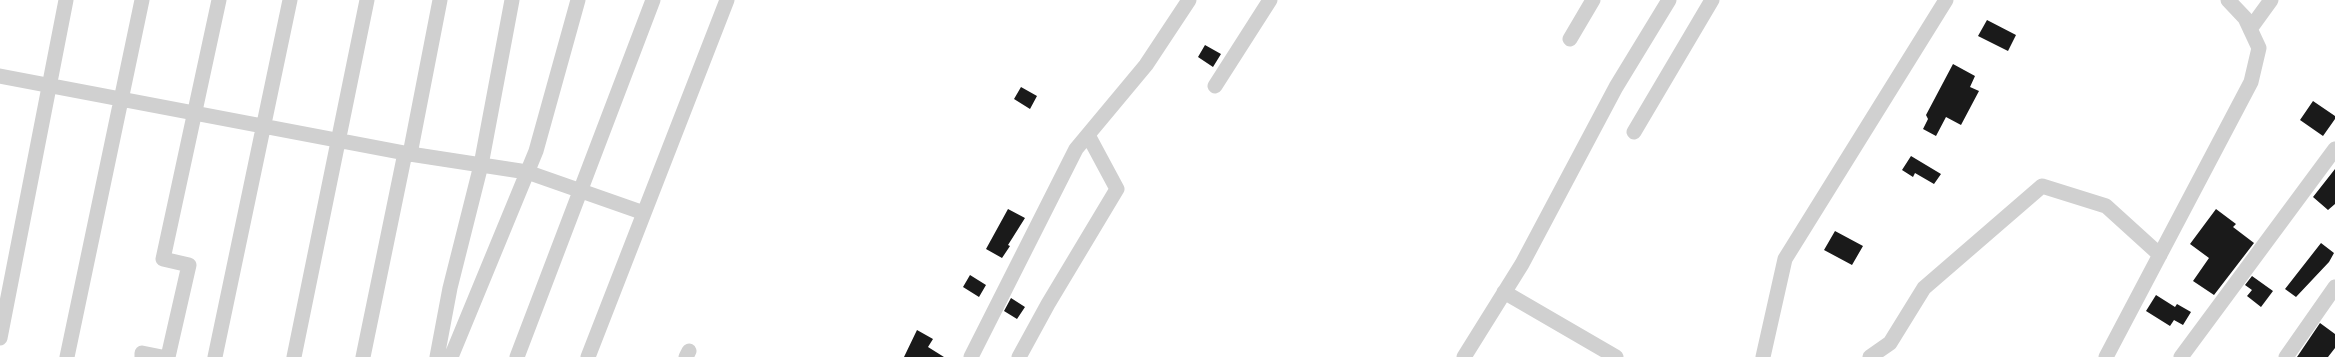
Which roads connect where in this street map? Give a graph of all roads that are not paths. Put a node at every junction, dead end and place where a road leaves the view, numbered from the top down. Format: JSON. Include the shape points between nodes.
{"nodes":[{"id":1,"x":66,"y":0,"type":"edge"},
{"id":2,"x":142,"y":0,"type":"edge"},
{"id":3,"x":219,"y":0,"type":"edge"},
{"id":4,"x":290,"y":0,"type":"edge"},
{"id":5,"x":367,"y":0,"type":"edge"},
{"id":6,"x":440,"y":0,"type":"edge"},
{"id":7,"x":512,"y":0,"type":"edge"},
{"id":8,"x":578,"y":0,"type":"edge"},
{"id":9,"x":653,"y":0,"type":"edge"},
{"id":10,"x":727,"y":0,"type":"edge"},
{"id":11,"x":1189,"y":0,"type":"edge"},
{"id":12,"x":1270,"y":0,"type":"edge"},
{"id":13,"x":1593,"y":0,"type":"edge"},
{"id":14,"x":1669,"y":0,"type":"edge"},
{"id":15,"x":1712,"y":0,"type":"edge"},
{"id":16,"x":1946,"y":0,"type":"edge"},
{"id":17,"x":2228,"y":0,"type":"edge"},
{"id":18,"x":2271,"y":0,"type":"edge"},
{"id":19,"x":2250,"y":29,"type":"junction"},
{"id":20,"x":1570,"y":39,"type":"dead end"},
{"id":21,"x":0,"y":76,"type":"edge"},
{"id":22,"x":49,"y":85,"type":"junction"},
{"id":23,"x":1215,"y":86,"type":"dead end"},
{"id":24,"x":120,"y":99,"type":"junction"},
{"id":25,"x":196,"y":114,"type":"junction"},
{"id":26,"x":264,"y":126,"type":"junction"},
{"id":27,"x":1634,"y":132,"type":"dead end"},
{"id":28,"x":1088,"y":135,"type":"junction"},
{"id":29,"x":338,"y":140,"type":"junction"},
{"id":30,"x":2335,"y":148,"type":"edge"},
{"id":31,"x":408,"y":154,"type":"junction"},
{"id":32,"x":481,"y":165,"type":"junction"},
{"id":33,"x":528,"y":172,"type":"junction"},
{"id":34,"x":582,"y":191,"type":"junction"},
{"id":35,"x":644,"y":213,"type":"junction"},
{"id":36,"x":2160,"y":255,"type":"junction"},
{"id":37,"x":1504,"y":292,"type":"junction"},
{"id":38,"x":2333,"y":294,"type":"edge"},
{"id":39,"x":0,"y":338,"type":"edge"},
{"id":40,"x":67,"y":357,"type":"edge"},
{"id":41,"x":142,"y":357,"type":"edge"},
{"id":42,"x":162,"y":357,"type":"edge"},
{"id":43,"x":168,"y":357,"type":"edge"},
{"id":44,"x":216,"y":357,"type":"edge"},
{"id":45,"x":294,"y":357,"type":"edge"},
{"id":46,"x":363,"y":357,"type":"edge"},
{"id":47,"x":437,"y":357,"type":"edge"},
{"id":48,"x":451,"y":357,"type":"edge"},
{"id":49,"x":517,"y":357,"type":"edge"},
{"id":50,"x":588,"y":357,"type":"edge"},
{"id":51,"x":971,"y":357,"type":"edge"},
{"id":52,"x":1018,"y":357,"type":"edge"},
{"id":53,"x":1464,"y":357,"type":"edge"},
{"id":54,"x":1616,"y":357,"type":"edge"},
{"id":55,"x":1762,"y":357,"type":"edge"},
{"id":56,"x":1870,"y":357,"type":"edge"},
{"id":57,"x":2106,"y":357,"type":"edge"},
{"id":58,"x":2181,"y":357,"type":"edge"},
{"id":59,"x":2286,"y":357,"type":"edge"}],
"edges":[{"from":1,"to":22,"type":"street"},
{"from":2,"to":24,"type":"street"},
{"from":3,"to":25,"type":"street"},
{"from":4,"to":26,"type":"street"},
{"from":5,"to":29,"type":"street"},
{"from":6,"to":31,"type":"street"},
{"from":7,"to":32,"type":"street"},
{"from":8,"to":33,"type":"street"},
{"from":9,"to":34,"type":"street"},
{"from":10,"to":35,"type":"street"},
{"from":11,"to":28,"type":"street","via":[[1146,65]]},
{"from":12,"to":23,"type":"street"},
{"from":13,"to":20,"type":"street"},
{"from":14,"to":37,"type":"street","via":[[1616,86],[1522,264]]},
{"from":15,"to":27,"type":"street"},
{"from":16,"to":55,"type":"street","via":[[1785,259]]},
{"from":17,"to":19,"type":"street","via":[[2245,18]]},
{"from":18,"to":19,"type":"street"},
{"from":19,"to":36,"type":"street","via":[[2259,48],[2252,82]]},
{"from":21,"to":22,"type":"street"},
{"from":22,"to":24,"type":"street"},
{"from":22,"to":39,"type":"street"},
{"from":24,"to":25,"type":"street"},
{"from":24,"to":40,"type":"street"},
{"from":25,"to":26,"type":"street"},
{"from":25,"to":43,"type":"street","via":[[163,259],[189,265]]},
{"from":26,"to":29,"type":"street"},
{"from":26,"to":44,"type":"street"},
{"from":28,"to":51,"type":"street","via":[[1076,149]]},
{"from":28,"to":52,"type":"street","via":[[1117,189]]},
{"from":29,"to":31,"type":"street"},
{"from":29,"to":45,"type":"street"},
{"from":30,"to":58,"type":"street"},
{"from":31,"to":32,"type":"street"},
{"from":31,"to":46,"type":"street"},
{"from":32,"to":33,"type":"street"},
{"from":32,"to":47,"type":"street","via":[[450,288]]},
{"from":33,"to":34,"type":"street"},
{"from":33,"to":48,"type":"street"},
{"from":34,"to":35,"type":"street"},
{"from":34,"to":49,"type":"street"},
{"from":35,"to":50,"type":"street"},
{"from":36,"to":56,"type":"street","via":[[2106,206],[2042,186],[1924,288],[1890,344]]},
{"from":36,"to":57,"type":"street"},
{"from":37,"to":53,"type":"street"},
{"from":37,"to":54,"type":"street"},
{"from":38,"to":59,"type":"street"},
{"from":41,"to":42,"type":"street","via":[[142,353]]}]}
